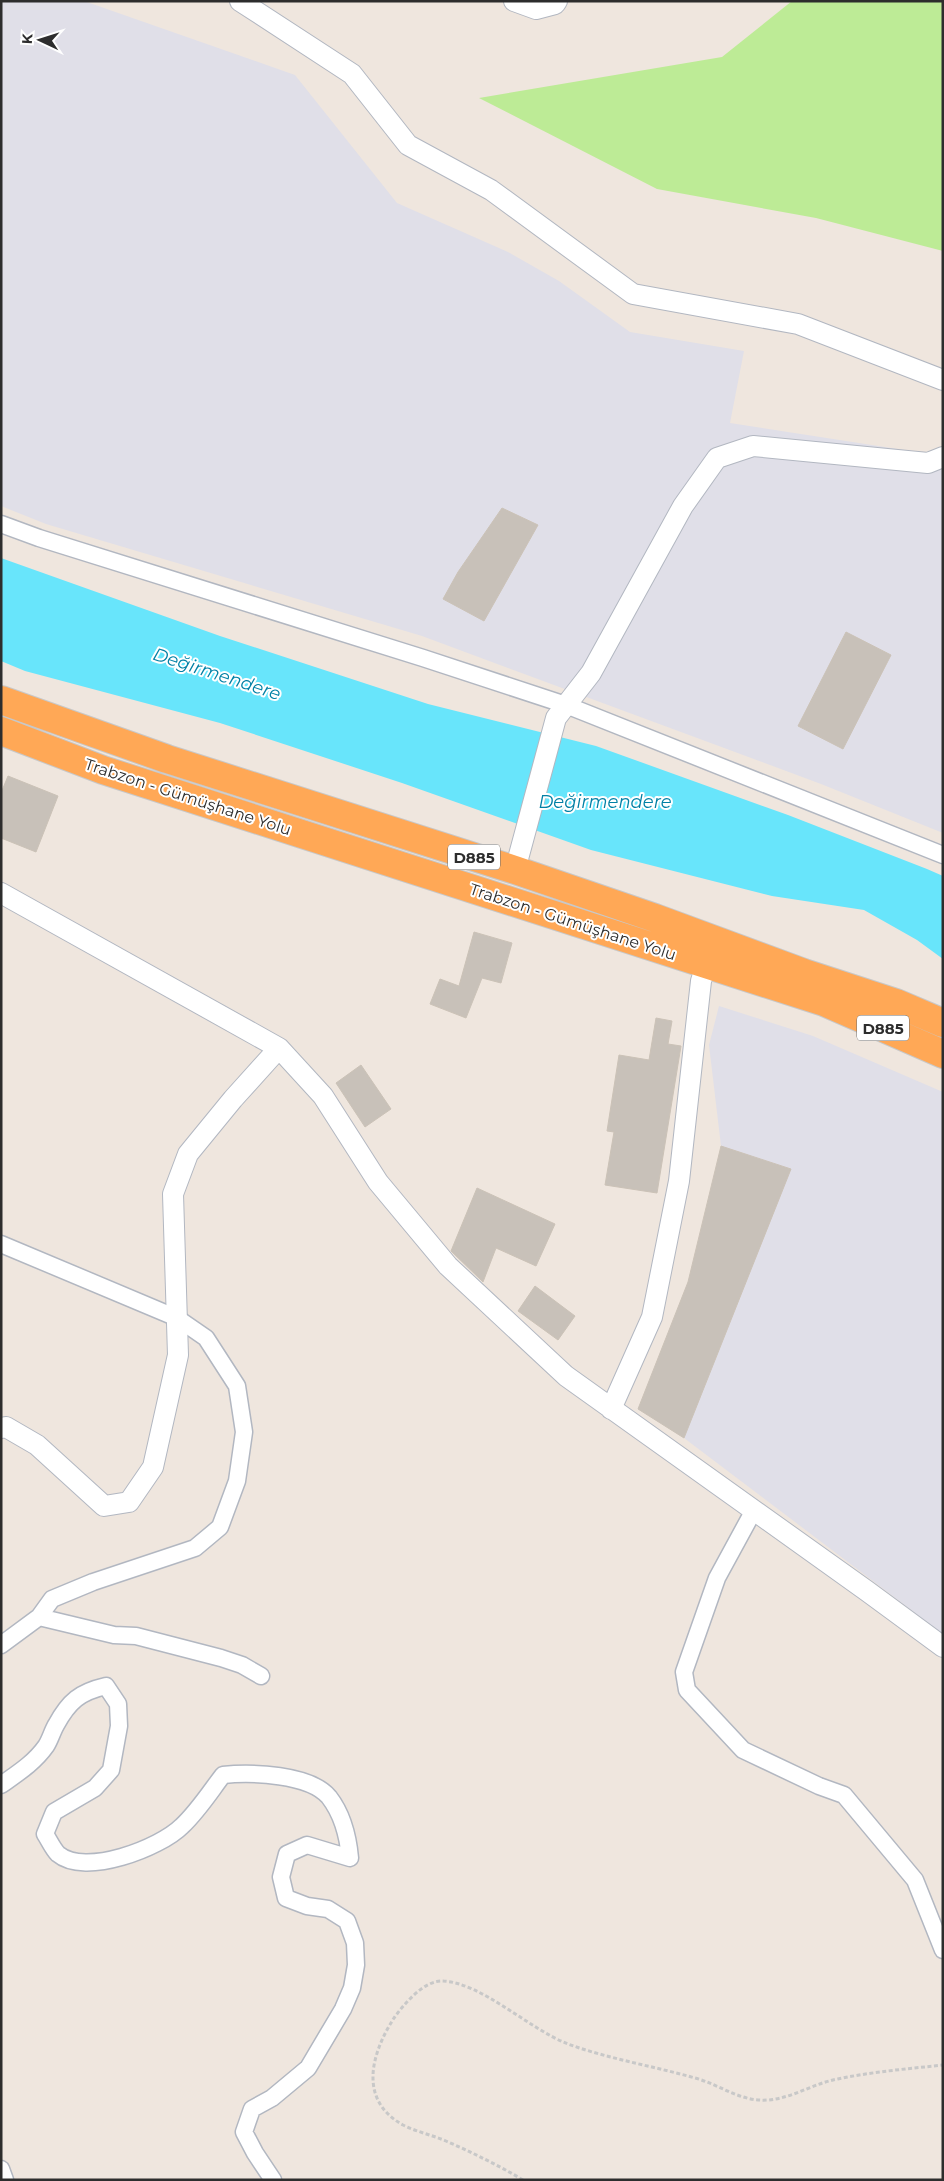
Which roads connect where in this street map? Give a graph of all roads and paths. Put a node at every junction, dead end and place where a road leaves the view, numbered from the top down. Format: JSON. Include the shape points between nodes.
{"nodes":[{"id":1,"x":240,"y":1,"type":"edge"},
{"id":2,"x":514,"y":1,"type":"edge"},
{"id":3,"x":557,"y":1,"type":"edge"},
{"id":4,"x":943,"y":380,"type":"edge"},
{"id":5,"x":943,"y":457,"type":"edge"},
{"id":6,"x":1,"y":524,"type":"edge"},
{"id":7,"x":1,"y":700,"type":"edge"},
{"id":8,"x":561,"y":711,"type":"junction"},
{"id":9,"x":1,"y":731,"type":"edge"},
{"id":10,"x":943,"y":855,"type":"edge"},
{"id":11,"x":517,"y":860,"type":"junction"},
{"id":12,"x":1,"y":894,"type":"edge"},
{"id":13,"x":706,"y":964,"type":"junction"},
{"id":14,"x":943,"y":1023,"type":"edge"},
{"id":15,"x":279,"y":1048,"type":"junction"},
{"id":16,"x":943,"y":1054,"type":"edge"},
{"id":17,"x":1,"y":1244,"type":"edge"},
{"id":18,"x":177,"y":1318,"type":"junction"},
{"id":19,"x":611,"y":1408,"type":"junction"},
{"id":20,"x":1,"y":1428,"type":"edge"},
{"id":21,"x":754,"y":1510,"type":"junction"},
{"id":22,"x":38,"y":1617,"type":"junction"},
{"id":23,"x":1,"y":1645,"type":"edge"},
{"id":24,"x":943,"y":1647,"type":"edge"},
{"id":25,"x":261,"y":1676,"type":"dead end"},
{"id":26,"x":1,"y":1784,"type":"edge"},
{"id":27,"x":943,"y":1950,"type":"edge"},
{"id":28,"x":943,"y":2065,"type":"edge"},
{"id":29,"x":1,"y":2169,"type":"edge"},
{"id":30,"x":5,"y":2180,"type":"edge"},
{"id":31,"x":273,"y":2180,"type":"edge"},
{"id":32,"x":522,"y":2180,"type":"edge"}],
"edges":[{"from":1,"to":4,"type":"street","via":[[352,74],[408,145],[491,190],[633,294],[798,324]]},
{"from":2,"to":3,"type":"street","via":[[536,9]]},
{"from":5,"to":8,"type":"street","via":[[928,463],[753,446],[717,458],[683,506],[591,673]]},
{"from":6,"to":8,"type":"street","via":[[423,658]]},
{"from":7,"to":11,"type":"highway","name":"Trabzon - Gümüşhane Yolu","number":"D885","via":[[166,759]]},
{"from":8,"to":10,"type":"street"},
{"from":8,"to":11,"type":"street"},
{"from":9,"to":13,"type":"highway","name":"Trabzon - Gümüşhane Yolu","number":"D885","via":[[103,770]]},
{"from":11,"to":14,"type":"highway","name":"Trabzon - Gümüşhane Yolu","number":"D885","via":[[655,918],[896,1003]]},
{"from":12,"to":15,"type":"street"},
{"from":13,"to":16,"type":"highway","name":"Trabzon - Gümüşhane Yolu","number":"D885","via":[[824,1002]]},
{"from":13,"to":19,"type":"street","via":[[701,981],[679,1181],[652,1316]]},
{"from":15,"to":18,"type":"street","via":[[188,1154],[172,1194]]},
{"from":15,"to":19,"type":"street","via":[[323,1096],[378,1182],[448,1266],[566,1376]]},
{"from":17,"to":18,"type":"street"},
{"from":18,"to":20,"type":"street","via":[[178,1355],[154,1467],[129,1502],[104,1506],[37,1445],[6,1427]]},
{"from":18,"to":22,"type":"street","via":[[206,1338],[237,1386],[244,1432],[237,1481],[220,1527],[194,1548],[52,1599]]},
{"from":19,"to":21,"type":"street"},
{"from":21,"to":24,"type":"street"},
{"from":21,"to":27,"type":"street","via":[[717,1578],[684,1672],[687,1690],[743,1750],[844,1795],[915,1880]]},
{"from":22,"to":23,"type":"street"},
{"from":22,"to":25,"type":"street","via":[[221,1658]]},
{"from":26,"to":31,"type":"street","via":[[33,1762],[69,1705],[85,1691],[106,1686],[118,1704],[119,1726],[111,1770],[95,1788],[54,1812],[46,1834],[58,1854],[78,1863],[145,1850],[182,1827],[224,1775],[246,1773],[288,1779],[310,1784],[328,1796],[348,1836],[350,1858],[307,1845],[287,1854],[281,1877],[286,1898],[328,1909],[347,1921],[355,1943],[356,1965],[352,1988],[343,2009],[308,2068],[272,2098],[252,2109],[244,2132]]},
{"from":28,"to":32,"type":"path","via":[[831,2080],[790,2096],[767,2100],[741,2097],[698,2079],[592,2053],[563,2042],[463,1985],[441,1980],[420,1989],[402,2006],[379,2047],[373,2068],[373,2091],[384,2111],[402,2124],[464,2149]]},
{"from":29,"to":30,"type":"street"}]}
